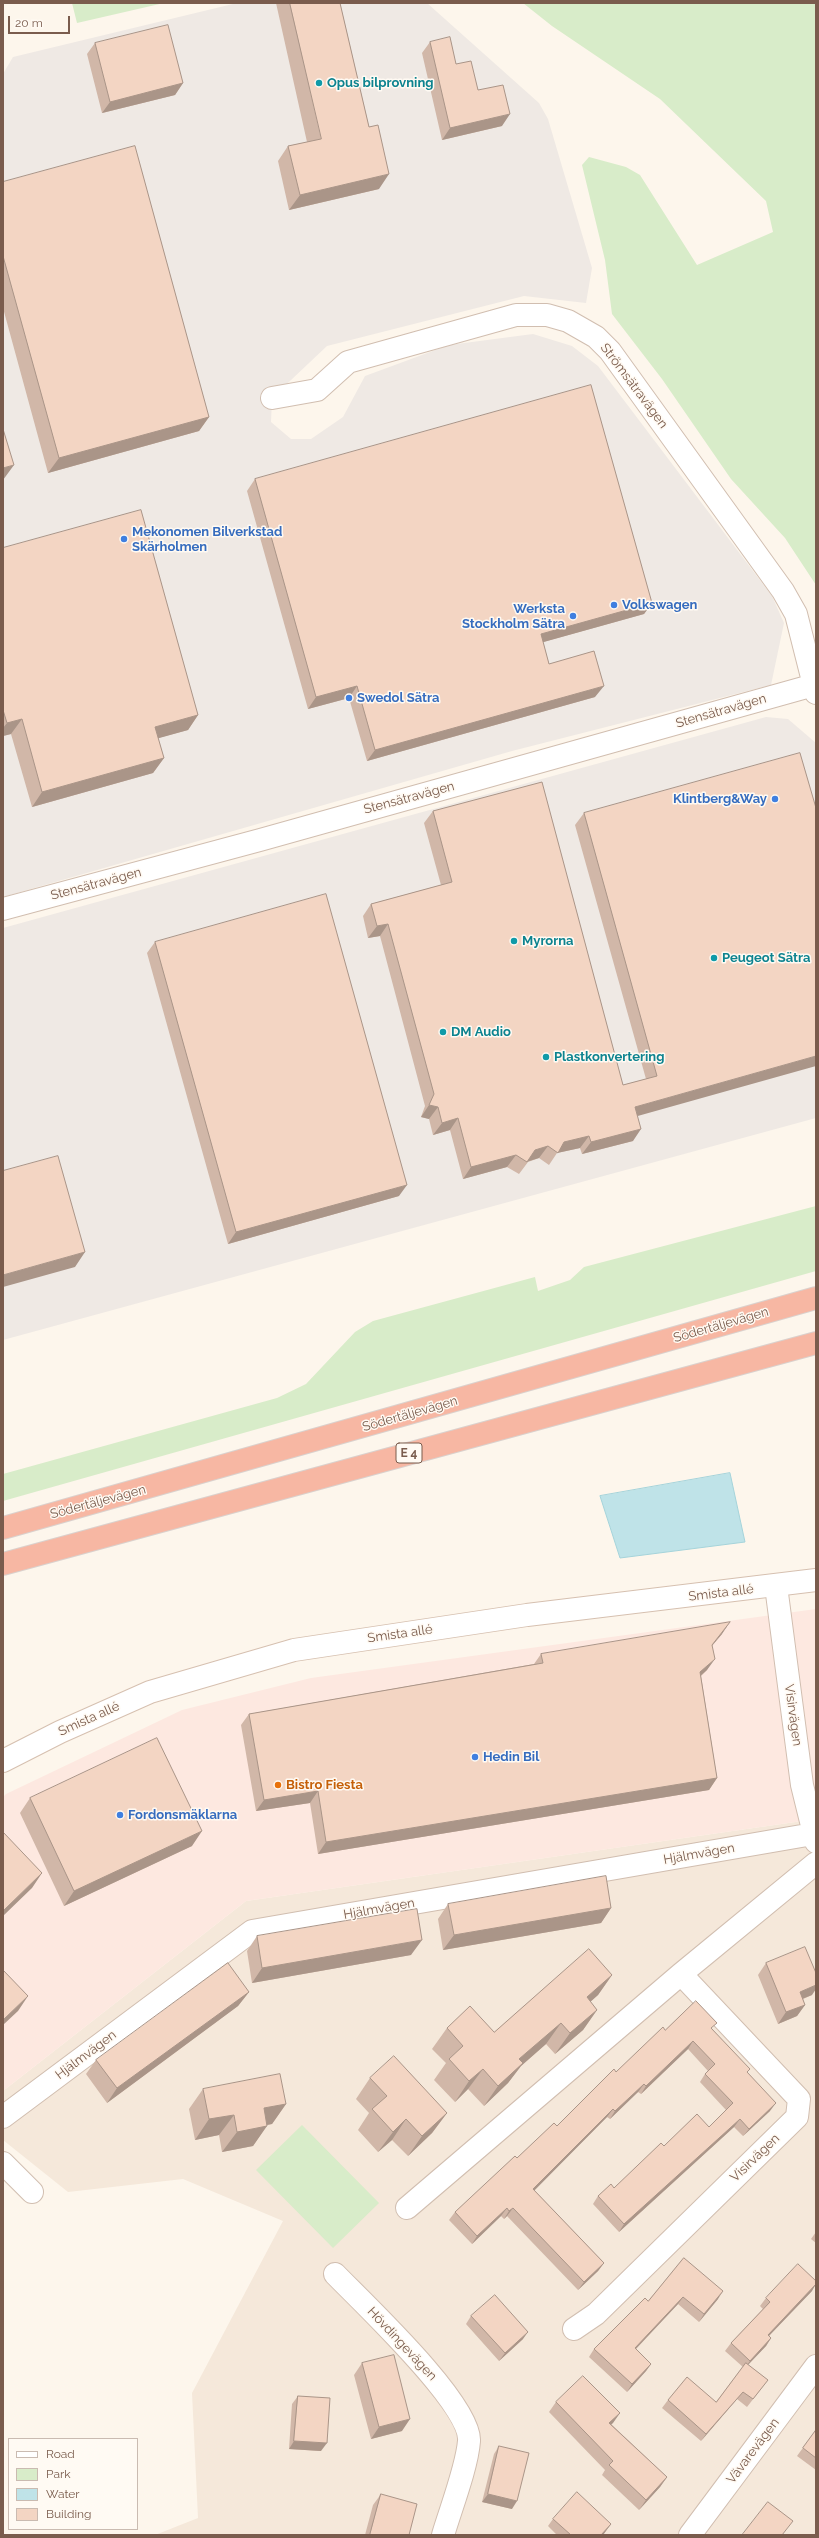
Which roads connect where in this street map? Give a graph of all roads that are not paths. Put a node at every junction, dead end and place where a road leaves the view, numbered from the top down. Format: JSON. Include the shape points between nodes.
{"nodes":[{"id":1,"x":272,"y":398,"type":"dead end"},
{"id":2,"x":815,"y":689,"type":"edge"},
{"id":3,"x":3,"y":909,"type":"edge"},
{"id":4,"x":816,"y":1298,"type":"edge"},
{"id":5,"x":816,"y":1343,"type":"edge"},
{"id":6,"x":3,"y":1528,"type":"edge"},
{"id":7,"x":3,"y":1564,"type":"edge"},
{"id":8,"x":816,"y":1580,"type":"edge"},
{"id":9,"x":776,"y":1586,"type":"junction"},
{"id":10,"x":3,"y":1761,"type":"edge"},
{"id":11,"x":814,"y":1838,"type":"edge"},
{"id":12,"x":816,"y":1863,"type":"edge"},
{"id":13,"x":681,"y":1974,"type":"junction"},
{"id":14,"x":3,"y":2117,"type":"edge"},
{"id":15,"x":3,"y":2163,"type":"edge"},
{"id":16,"x":32,"y":2192,"type":"dead end"},
{"id":17,"x":407,"y":2208,"type":"dead end"},
{"id":18,"x":334,"y":2274,"type":"dead end"},
{"id":19,"x":574,"y":2329,"type":"dead end"},
{"id":20,"x":816,"y":2366,"type":"edge"},
{"id":21,"x":444,"y":2535,"type":"edge"},
{"id":22,"x":690,"y":2535,"type":"edge"}],
"edges":[{"from":1,"to":2,"type":"street","name":"Strömsätravägen","via":[[317,390],[348,362],[516,315],[547,315],[581,327],[610,351],[783,590],[796,614]]},
{"from":2,"to":3,"type":"street","name":"Stensätravägen"},
{"from":4,"to":6,"type":"highway","name":"Södertäljevägen"},
{"from":5,"to":7,"type":"highway","number":"E 4"},
{"from":8,"to":9,"type":"street","name":"Smista allé"},
{"from":9,"to":10,"type":"street","name":"Smista allé","via":[[527,1615],[294,1650],[150,1692],[60,1732]]},
{"from":9,"to":11,"type":"street","name":"Visirvägen","via":[[802,1785]]},
{"from":11,"to":14,"type":"street","name":"Hjälmvägen","via":[[252,1932]]},
{"from":12,"to":13,"type":"street"},
{"from":13,"to":17,"type":"street"},
{"from":13,"to":19,"type":"street","name":"Visirvägen","via":[[799,2099],[797,2117],[596,2314]]},
{"from":15,"to":16,"type":"street"},
{"from":18,"to":21,"type":"street","name":"Hövdingevägen","via":[[430,2372],[458,2411],[469,2439]]},
{"from":20,"to":22,"type":"street","name":"Vävarevägen"}]}
